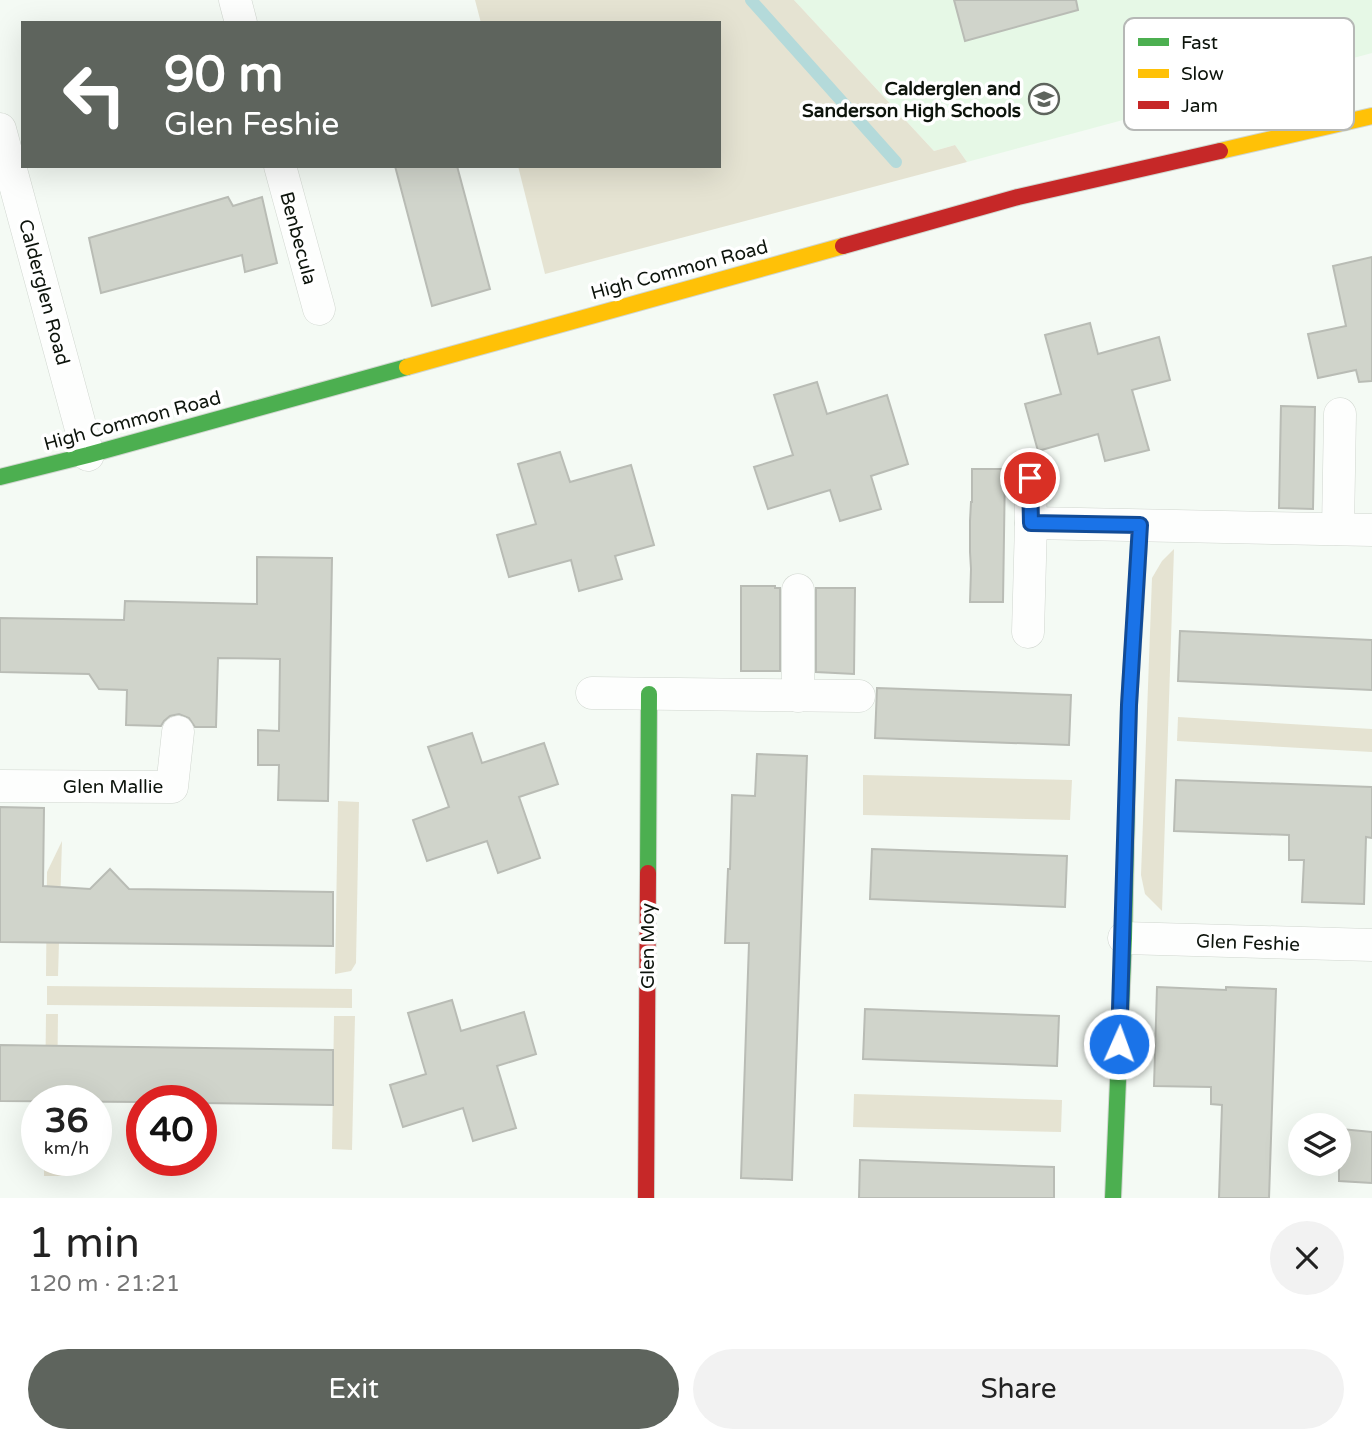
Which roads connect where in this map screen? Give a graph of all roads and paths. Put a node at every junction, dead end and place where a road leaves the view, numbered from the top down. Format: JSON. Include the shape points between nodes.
{"nodes":[{"id":1,"x":235,"y":0,"type":"edge"},
{"id":2,"x":240,"y":21,"type":"edge"},
{"id":3,"x":1372,"y":116,"type":"edge"},
{"id":4,"x":1354,"y":120,"type":"edge"},
{"id":5,"x":0,"y":129,"type":"edge"},
{"id":6,"x":1311,"y":130,"type":"edge"},
{"id":7,"x":281,"y":168,"type":"edge"},
{"id":8,"x":319,"y":309,"type":"dead end"},
{"id":9,"x":1340,"y":414,"type":"dead end"},
{"id":10,"x":88,"y":455,"type":"junction"},
{"id":11,"x":0,"y":477,"type":"edge"},
{"id":12,"x":1030,"y":478,"type":"dead end"},
{"id":13,"x":1031,"y":523,"type":"junction"},
{"id":14,"x":1140,"y":525,"type":"junction"},
{"id":15,"x":1338,"y":529,"type":"junction"},
{"id":16,"x":1372,"y":530,"type":"edge"},
{"id":17,"x":798,"y":590,"type":"dead end"},
{"id":18,"x":1028,"y":632,"type":"dead end"},
{"id":19,"x":592,"y":693,"type":"dead end"},
{"id":20,"x":649,"y":694,"type":"junction"},
{"id":21,"x":797,"y":696,"type":"junction"},
{"id":22,"x":859,"y":696,"type":"dead end"},
{"id":23,"x":178,"y":732,"type":"dead end"},
{"id":24,"x":0,"y":786,"type":"edge"},
{"id":25,"x":1124,"y":939,"type":"junction"},
{"id":26,"x":1372,"y":945,"type":"edge"},
{"id":27,"x":646,"y":1198,"type":"edge"},
{"id":28,"x":1113,"y":1198,"type":"edge"}],
"edges":[{"from":1,"to":2,"type":"street"},
{"from":3,"to":4,"type":"street","name":"High Common Road"},
{"from":5,"to":10,"type":"street","name":"Calderglen Road"},
{"from":6,"to":10,"type":"street","name":"High Common Road","via":[[1018,197]]},
{"from":7,"to":8,"type":"street","name":"Benbecula"},
{"from":9,"to":15,"type":"street"},
{"from":10,"to":11,"type":"street","name":"High Common Road"},
{"from":12,"to":13,"type":"street"},
{"from":13,"to":14,"type":"street"},
{"from":13,"to":18,"type":"street"},
{"from":14,"to":15,"type":"street"},
{"from":14,"to":25,"type":"street","via":[[1129,705]]},
{"from":15,"to":16,"type":"street"},
{"from":17,"to":21,"type":"street"},
{"from":19,"to":20,"type":"street"},
{"from":20,"to":21,"type":"street"},
{"from":20,"to":27,"type":"street","name":"Glen Moy"},
{"from":21,"to":22,"type":"street"},
{"from":23,"to":24,"type":"street","name":"Glen Mallie","via":[[172,786]]},
{"from":25,"to":26,"type":"street","name":"Glen Feshie"},
{"from":25,"to":28,"type":"street"}]}
